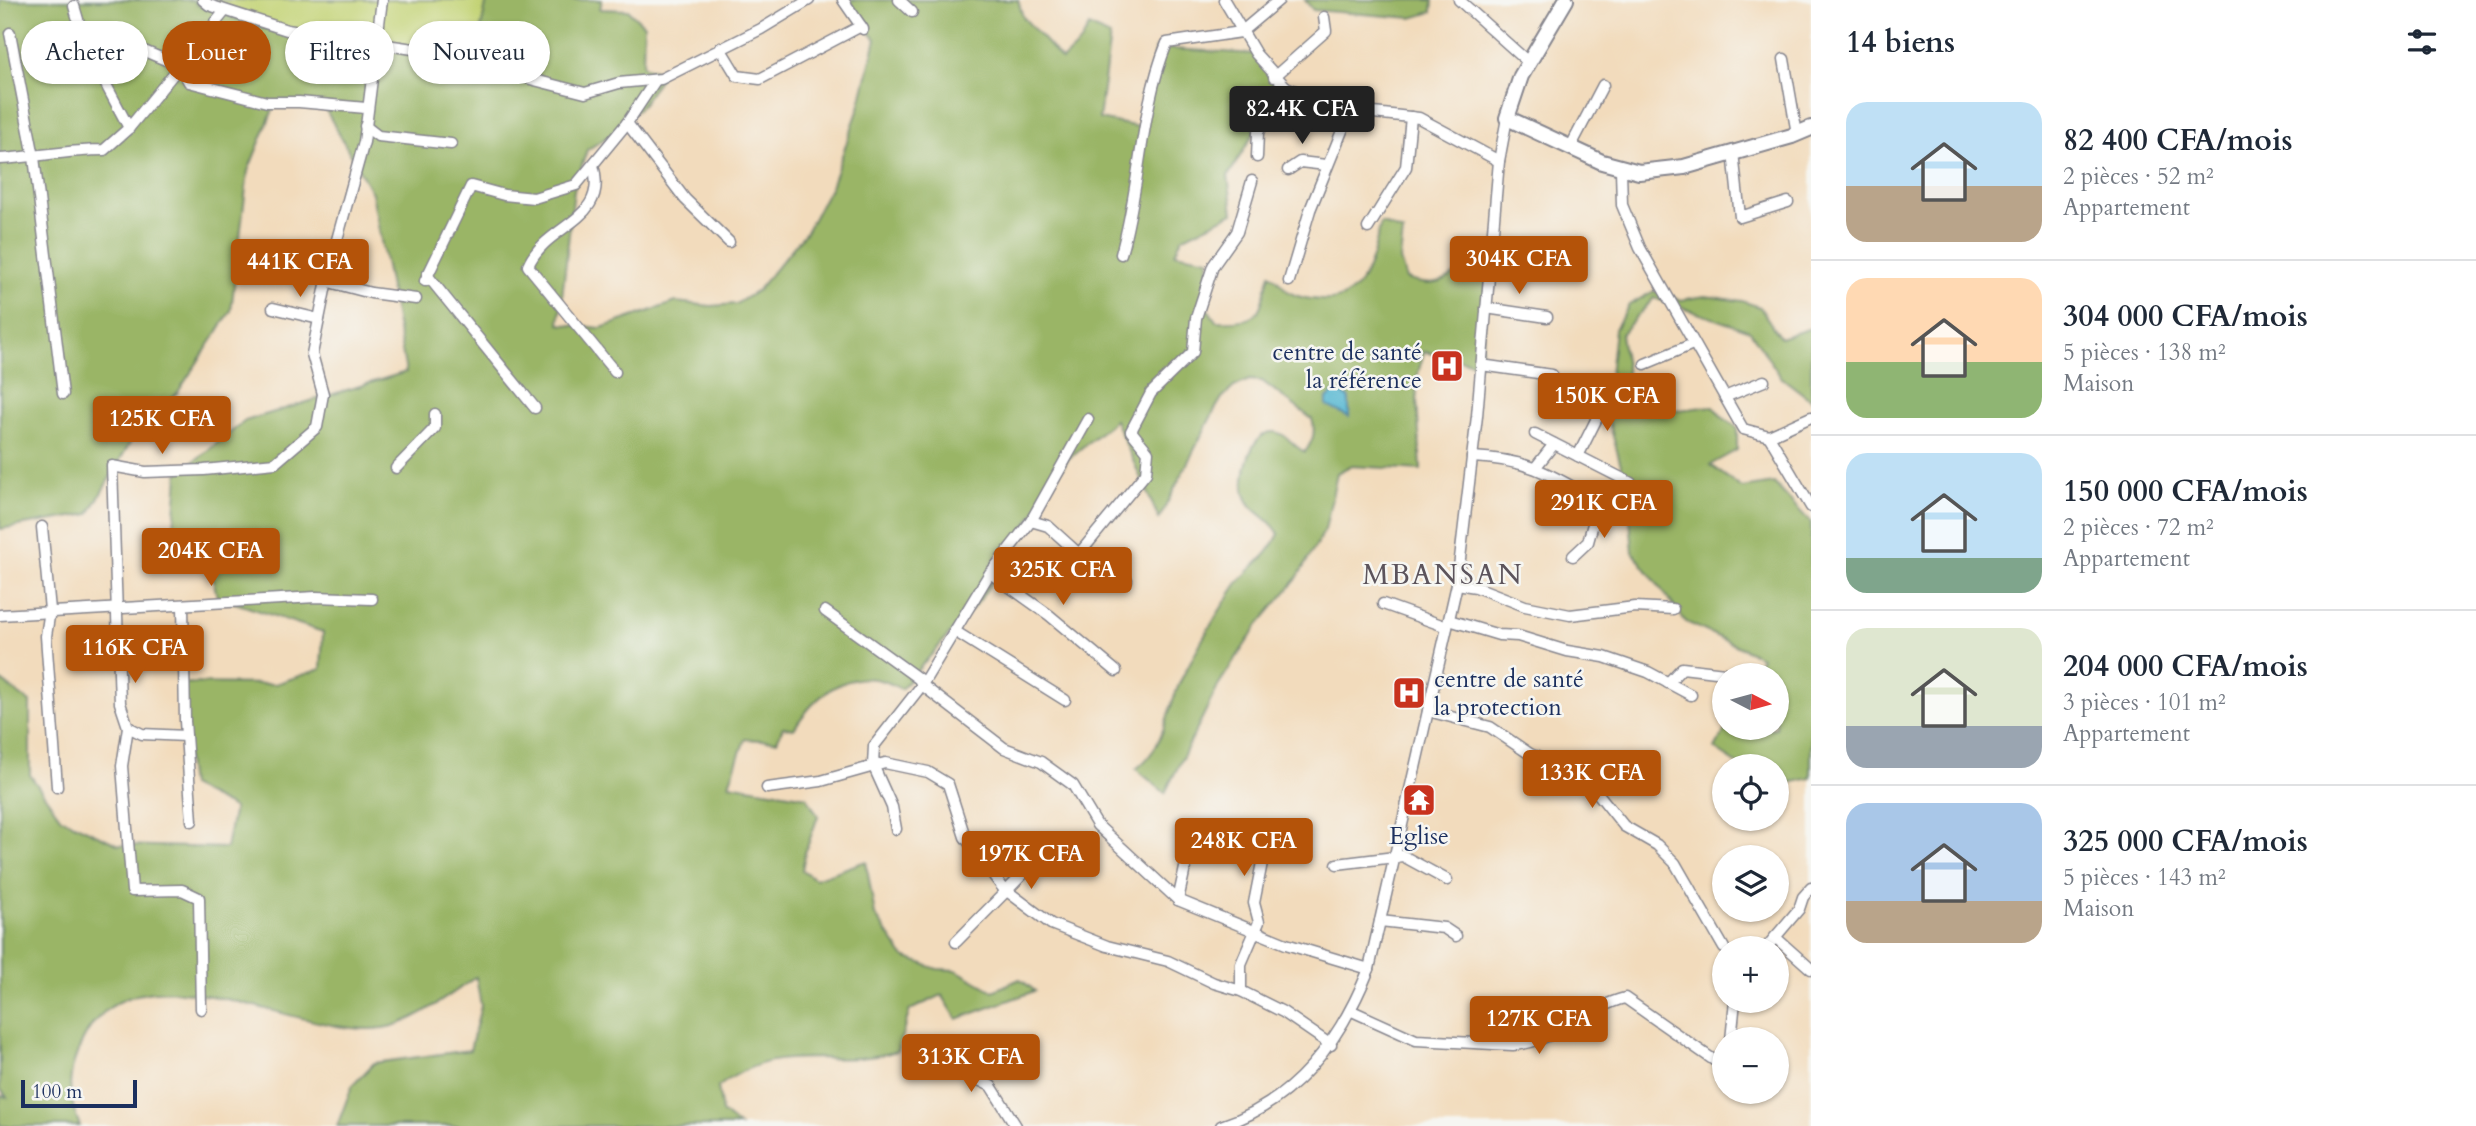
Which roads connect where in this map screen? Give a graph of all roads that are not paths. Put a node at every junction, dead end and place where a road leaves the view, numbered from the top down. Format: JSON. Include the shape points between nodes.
{"nodes":[{"id":1,"x":203,"y":0,"type":"edge"},
{"id":2,"x":382,"y":0,"type":"edge"},
{"id":3,"x":809,"y":0,"type":"edge"},
{"id":4,"x":844,"y":0,"type":"edge"},
{"id":5,"x":899,"y":0,"type":"edge"},
{"id":6,"x":1224,"y":0,"type":"edge"},
{"id":7,"x":1279,"y":0,"type":"edge"},
{"id":8,"x":1459,"y":0,"type":"edge"},
{"id":9,"x":1566,"y":0,"type":"edge"},
{"id":10,"x":74,"y":6,"type":"dead end"},
{"id":11,"x":225,"y":11,"type":"junction"},
{"id":12,"x":912,"y":12,"type":"dead end"},
{"id":13,"x":1324,"y":17,"type":"dead end"},
{"id":14,"x":217,"y":21,"type":"edge"},
{"id":15,"x":379,"y":21,"type":"edge"},
{"id":16,"x":285,"y":29,"type":"edge"},
{"id":17,"x":1241,"y":32,"type":"junction"},
{"id":18,"x":10,"y":33,"type":"dead end"},
{"id":19,"x":394,"y":45,"type":"edge"},
{"id":20,"x":720,"y":48,"type":"junction"},
{"id":21,"x":1784,"y":59,"type":"dead end"},
{"id":22,"x":1528,"y":62,"type":"junction"},
{"id":23,"x":1274,"y":77,"type":"junction"},
{"id":24,"x":655,"y":81,"type":"junction"},
{"id":25,"x":165,"y":84,"type":"edge"},
{"id":26,"x":197,"y":84,"type":"edge"},
{"id":27,"x":370,"y":84,"type":"edge"},
{"id":28,"x":1603,"y":85,"type":"dead end"},
{"id":29,"x":1286,"y":87,"type":"junction"},
{"id":30,"x":366,"y":108,"type":"junction"},
{"id":31,"x":1350,"y":111,"type":"junction"},
{"id":32,"x":1411,"y":117,"type":"junction"},
{"id":33,"x":1507,"y":118,"type":"junction"},
{"id":34,"x":627,"y":123,"type":"junction"},
{"id":35,"x":365,"y":126,"type":"junction"},
{"id":36,"x":129,"y":128,"type":"junction"},
{"id":37,"x":1804,"y":131,"type":"edge"},
{"id":38,"x":451,"y":144,"type":"dead end"},
{"id":39,"x":1571,"y":146,"type":"junction"},
{"id":40,"x":1732,"y":152,"type":"junction"},
{"id":41,"x":34,"y":157,"type":"junction"},
{"id":42,"x":1257,"y":157,"type":"dead end"},
{"id":43,"x":0,"y":159,"type":"edge"},
{"id":44,"x":1499,"y":161,"type":"junction"},
{"id":45,"x":593,"y":165,"type":"junction"},
{"id":46,"x":1326,"y":165,"type":"junction"},
{"id":47,"x":1622,"y":169,"type":"junction"},
{"id":48,"x":1288,"y":170,"type":"dead end"},
{"id":49,"x":1252,"y":181,"type":"dead end"},
{"id":50,"x":1788,"y":202,"type":"dead end"},
{"id":51,"x":1368,"y":228,"type":"dead end"},
{"id":52,"x":729,"y":242,"type":"dead end"},
{"id":53,"x":1121,"y":254,"type":"dead end"},
{"id":54,"x":329,"y":270,"type":"junction"},
{"id":55,"x":1289,"y":281,"type":"dead end"},
{"id":56,"x":416,"y":299,"type":"dead end"},
{"id":57,"x":274,"y":308,"type":"dead end"},
{"id":58,"x":1486,"y":308,"type":"junction"},
{"id":59,"x":1548,"y":317,"type":"dead end"},
{"id":60,"x":319,"y":319,"type":"junction"},
{"id":61,"x":1693,"y":344,"type":"junction"},
{"id":62,"x":1645,"y":364,"type":"dead end"},
{"id":63,"x":1481,"y":365,"type":"junction"},
{"id":64,"x":615,"y":372,"type":"dead end"},
{"id":65,"x":1552,"y":375,"type":"dead end"},
{"id":66,"x":1764,"y":381,"type":"dead end"},
{"id":67,"x":63,"y":394,"type":"dead end"},
{"id":68,"x":1608,"y":396,"type":"dead end"},
{"id":69,"x":1727,"y":396,"type":"junction"},
{"id":70,"x":536,"y":408,"type":"dead end"},
{"id":71,"x":435,"y":414,"type":"dead end"},
{"id":72,"x":1811,"y":417,"type":"edge"},
{"id":73,"x":1088,"y":419,"type":"dead end"},
{"id":74,"x":1535,"y":434,"type":"dead end"},
{"id":75,"x":1769,"y":436,"type":"junction"},
{"id":76,"x":1554,"y":444,"type":"junction"},
{"id":77,"x":1578,"y":456,"type":"junction"},
{"id":78,"x":1472,"y":457,"type":"junction"},
{"id":79,"x":396,"y":468,"type":"dead end"},
{"id":80,"x":1535,"y":468,"type":"junction"},
{"id":81,"x":1631,"y":483,"type":"dead end"},
{"id":82,"x":1811,"y":508,"type":"edge"},
{"id":83,"x":1031,"y":521,"type":"junction"},
{"id":84,"x":42,"y":527,"type":"dead end"},
{"id":85,"x":1079,"y":554,"type":"junction"},
{"id":86,"x":1573,"y":556,"type":"dead end"},
{"id":87,"x":990,"y":573,"type":"junction"},
{"id":88,"x":1127,"y":580,"type":"dead end"},
{"id":89,"x":1457,"y":584,"type":"junction"},
{"id":90,"x":372,"y":599,"type":"dead end"},
{"id":91,"x":1383,"y":604,"type":"dead end"},
{"id":92,"x":183,"y":605,"type":"junction"},
{"id":93,"x":116,"y":607,"type":"junction"},
{"id":94,"x":1672,"y":609,"type":"dead end"},
{"id":95,"x":50,"y":610,"type":"junction"},
{"id":96,"x":825,"y":611,"type":"dead end"},
{"id":97,"x":0,"y":614,"type":"edge"},
{"id":98,"x":1448,"y":624,"type":"junction"},
{"id":99,"x":956,"y":632,"type":"junction"},
{"id":100,"x":1116,"y":671,"type":"dead end"},
{"id":101,"x":1712,"y":672,"type":"edge"},
{"id":102,"x":1668,"y":682,"type":"junction"},
{"id":103,"x":922,"y":685,"type":"junction"},
{"id":104,"x":1691,"y":695,"type":"dead end"},
{"id":105,"x":1065,"y":700,"type":"dead end"},
{"id":106,"x":1428,"y":710,"type":"junction"},
{"id":107,"x":128,"y":727,"type":"junction"},
{"id":108,"x":186,"y":736,"type":"junction"},
{"id":109,"x":873,"y":765,"type":"junction"},
{"id":110,"x":58,"y":787,"type":"dead end"},
{"id":111,"x":766,"y":788,"type":"dead end"},
{"id":112,"x":192,"y":821,"type":"dead end"},
{"id":113,"x":896,"y":829,"type":"dead end"},
{"id":114,"x":1268,"y":832,"type":"dead end"},
{"id":115,"x":1192,"y":836,"type":"dead end"},
{"id":116,"x":1394,"y":858,"type":"junction"},
{"id":117,"x":1337,"y":864,"type":"dead end"},
{"id":118,"x":1030,"y":867,"type":"dead end"},
{"id":119,"x":1447,"y":880,"type":"dead end"},
{"id":120,"x":1811,"y":888,"type":"edge"},
{"id":121,"x":1008,"y":892,"type":"junction"},
{"id":122,"x":1178,"y":900,"type":"junction"},
{"id":123,"x":1380,"y":921,"type":"junction"},
{"id":124,"x":1256,"y":932,"type":"junction"},
{"id":125,"x":1456,"y":936,"type":"dead end"},
{"id":126,"x":1717,"y":936,"type":"edge"},
{"id":127,"x":1776,"y":936,"type":"edge"},
{"id":128,"x":956,"y":942,"type":"dead end"},
{"id":129,"x":1789,"y":949,"type":"edge"},
{"id":130,"x":1369,"y":968,"type":"junction"},
{"id":131,"x":1811,"y":969,"type":"edge"},
{"id":132,"x":1241,"y":991,"type":"junction"},
{"id":133,"x":201,"y":1009,"type":"dead end"},
{"id":134,"x":1353,"y":1010,"type":"junction"},
{"id":135,"x":1331,"y":1045,"type":"junction"},
{"id":136,"x":929,"y":1056,"type":"dead end"},
{"id":137,"x":1712,"y":1059,"type":"edge"},
{"id":138,"x":1016,"y":1126,"type":"edge"},
{"id":139,"x":1221,"y":1126,"type":"edge"}],
"edges":[{"from":1,"to":11,"type":"street"},
{"from":2,"to":15,"type":"street"},
{"from":3,"to":20,"type":"street"},
{"from":4,"to":20,"type":"street","via":[[862,28],[760,79],[737,76]]},
{"from":5,"to":12,"type":"street"},
{"from":6,"to":17,"type":"street"},
{"from":7,"to":17,"type":"street"},
{"from":8,"to":22,"type":"street"},
{"from":9,"to":22,"type":"street"},
{"from":10,"to":36,"type":"street","via":[[86,47]]},
{"from":11,"to":14,"type":"street"},
{"from":11,"to":16,"type":"street"},
{"from":13,"to":23,"type":"street","via":[[1326,31]]},
{"from":17,"to":23,"type":"street"},
{"from":17,"to":53,"type":"street","via":[[1167,43],[1156,72]]},
{"from":18,"to":41,"type":"street"},
{"from":19,"to":24,"type":"street","via":[[473,58],[577,93]]},
{"from":20,"to":24,"type":"street"},
{"from":21,"to":37,"type":"street"},
{"from":22,"to":33,"type":"street"},
{"from":23,"to":29,"type":"street"},
{"from":24,"to":34,"type":"street"},
{"from":25,"to":36,"type":"street"},
{"from":26,"to":30,"type":"street","via":[[267,102]]},
{"from":27,"to":30,"type":"street"},
{"from":28,"to":39,"type":"street"},
{"from":29,"to":31,"type":"street","via":[[1325,106]]},
{"from":29,"to":42,"type":"street","via":[[1258,132]]},
{"from":30,"to":35,"type":"street"},
{"from":31,"to":32,"type":"street"},
{"from":31,"to":46,"type":"street"},
{"from":32,"to":44,"type":"street"},
{"from":32,"to":51,"type":"street","via":[[1406,167]]},
{"from":33,"to":39,"type":"street"},
{"from":33,"to":44,"type":"street"},
{"from":34,"to":45,"type":"street"},
{"from":34,"to":52,"type":"street","via":[[685,199]]},
{"from":35,"to":38,"type":"street","via":[[378,136]]},
{"from":35,"to":54,"type":"street"},
{"from":36,"to":41,"type":"street","via":[[104,150],[65,150]]},
{"from":37,"to":40,"type":"street"},
{"from":39,"to":47,"type":"street"},
{"from":40,"to":47,"type":"street","via":[[1656,172]]},
{"from":40,"to":50,"type":"street","via":[[1740,217]]},
{"from":41,"to":43,"type":"street"},
{"from":41,"to":67,"type":"street"},
{"from":44,"to":58,"type":"street"},
{"from":45,"to":64,"type":"street","via":[[598,181],[593,203],[533,253],[528,266]]},
{"from":45,"to":70,"type":"street","via":[[576,185],[534,198],[471,186],[426,278]]},
{"from":46,"to":48,"type":"street","via":[[1300,162]]},
{"from":46,"to":55,"type":"street"},
{"from":47,"to":61,"type":"street","via":[[1622,205],[1640,248]]},
{"from":49,"to":85,"type":"street","via":[[1237,232],[1213,266],[1196,318],[1192,352],[1151,393],[1131,430],[1148,452],[1146,473]]},
{"from":54,"to":56,"type":"street","via":[[333,283]]},
{"from":54,"to":60,"type":"street"},
{"from":57,"to":60,"type":"street"},
{"from":58,"to":59,"type":"street"},
{"from":58,"to":63,"type":"street"},
{"from":60,"to":93,"type":"street","via":[[312,354],[323,394],[317,427],[275,463],[157,471],[112,466]]},
{"from":61,"to":62,"type":"street"},
{"from":61,"to":69,"type":"street"},
{"from":63,"to":65,"type":"street"},
{"from":63,"to":78,"type":"street"},
{"from":66,"to":69,"type":"street"},
{"from":68,"to":77,"type":"street"},
{"from":69,"to":75,"type":"street","via":[[1743,429]]},
{"from":71,"to":79,"type":"street","via":[[435,428]]},
{"from":72,"to":75,"type":"street"},
{"from":73,"to":83,"type":"street"},
{"from":74,"to":76,"type":"street"},
{"from":75,"to":82,"type":"street"},
{"from":76,"to":77,"type":"street"},
{"from":76,"to":80,"type":"street"},
{"from":77,"to":81,"type":"street"},
{"from":78,"to":80,"type":"street","via":[[1509,459]]},
{"from":78,"to":89,"type":"street"},
{"from":80,"to":86,"type":"street","via":[[1599,502],[1588,542]]},
{"from":83,"to":85,"type":"street","via":[[1048,526]]},
{"from":83,"to":87,"type":"street"},
{"from":84,"to":95,"type":"street"},
{"from":85,"to":88,"type":"street","via":[[1100,573]]},
{"from":87,"to":99,"type":"street"},
{"from":87,"to":100,"type":"street"},
{"from":89,"to":94,"type":"street","via":[[1570,615],[1635,607]]},
{"from":89,"to":98,"type":"street"},
{"from":90,"to":92,"type":"street","via":[[316,597]]},
{"from":91,"to":98,"type":"street"},
{"from":92,"to":93,"type":"street"},
{"from":92,"to":108,"type":"street"},
{"from":93,"to":95,"type":"street"},
{"from":93,"to":107,"type":"street","via":[[120,703]]},
{"from":95,"to":97,"type":"street"},
{"from":95,"to":110,"type":"street","via":[[46,636]]},
{"from":96,"to":103,"type":"street"},
{"from":98,"to":102,"type":"street","via":[[1604,657]]},
{"from":98,"to":106,"type":"street"},
{"from":99,"to":103,"type":"street"},
{"from":99,"to":105,"type":"street"},
{"from":101,"to":102,"type":"street","via":[[1682,668]]},
{"from":102,"to":104,"type":"street"},
{"from":103,"to":109,"type":"street","via":[[874,746]]},
{"from":103,"to":122,"type":"street","via":[[1004,748],[1041,762],[1073,785],[1097,825]]},
{"from":106,"to":116,"type":"street"},
{"from":106,"to":126,"type":"street","via":[[1490,727],[1530,754],[1584,776],[1624,826],[1657,845],[1675,863]]},
{"from":107,"to":108,"type":"street","via":[[142,734]]},
{"from":107,"to":133,"type":"street","via":[[122,766],[132,891],[182,890],[200,898]]},
{"from":108,"to":112,"type":"street"},
{"from":109,"to":111,"type":"street","via":[[821,781]]},
{"from":109,"to":113,"type":"street","via":[[892,807]]},
{"from":109,"to":121,"type":"street","via":[[917,768],[947,784],[965,837]]},
{"from":114,"to":124,"type":"street","via":[[1254,903],[1259,922]]},
{"from":115,"to":122,"type":"street"},
{"from":116,"to":117,"type":"street"},
{"from":116,"to":119,"type":"street","via":[[1403,856]]},
{"from":116,"to":123,"type":"street"},
{"from":118,"to":121,"type":"street"},
{"from":120,"to":127,"type":"street"},
{"from":121,"to":128,"type":"street"},
{"from":121,"to":132,"type":"street","via":[[1051,924],[1107,946],[1168,961]]},
{"from":122,"to":124,"type":"street"},
{"from":123,"to":125,"type":"street","via":[[1444,929]]},
{"from":123,"to":130,"type":"street"},
{"from":124,"to":130,"type":"street"},
{"from":124,"to":132,"type":"street","via":[[1241,964]]},
{"from":129,"to":131,"type":"street"},
{"from":130,"to":134,"type":"street"},
{"from":132,"to":135,"type":"street","via":[[1283,1012]]},
{"from":134,"to":135,"type":"street"},
{"from":134,"to":137,"type":"street","via":[[1416,1040],[1521,1044],[1549,1037],[1608,1001],[1625,998]]},
{"from":135,"to":139,"type":"street","via":[[1282,1094]]},
{"from":136,"to":138,"type":"street","via":[[991,1086]]}]}
